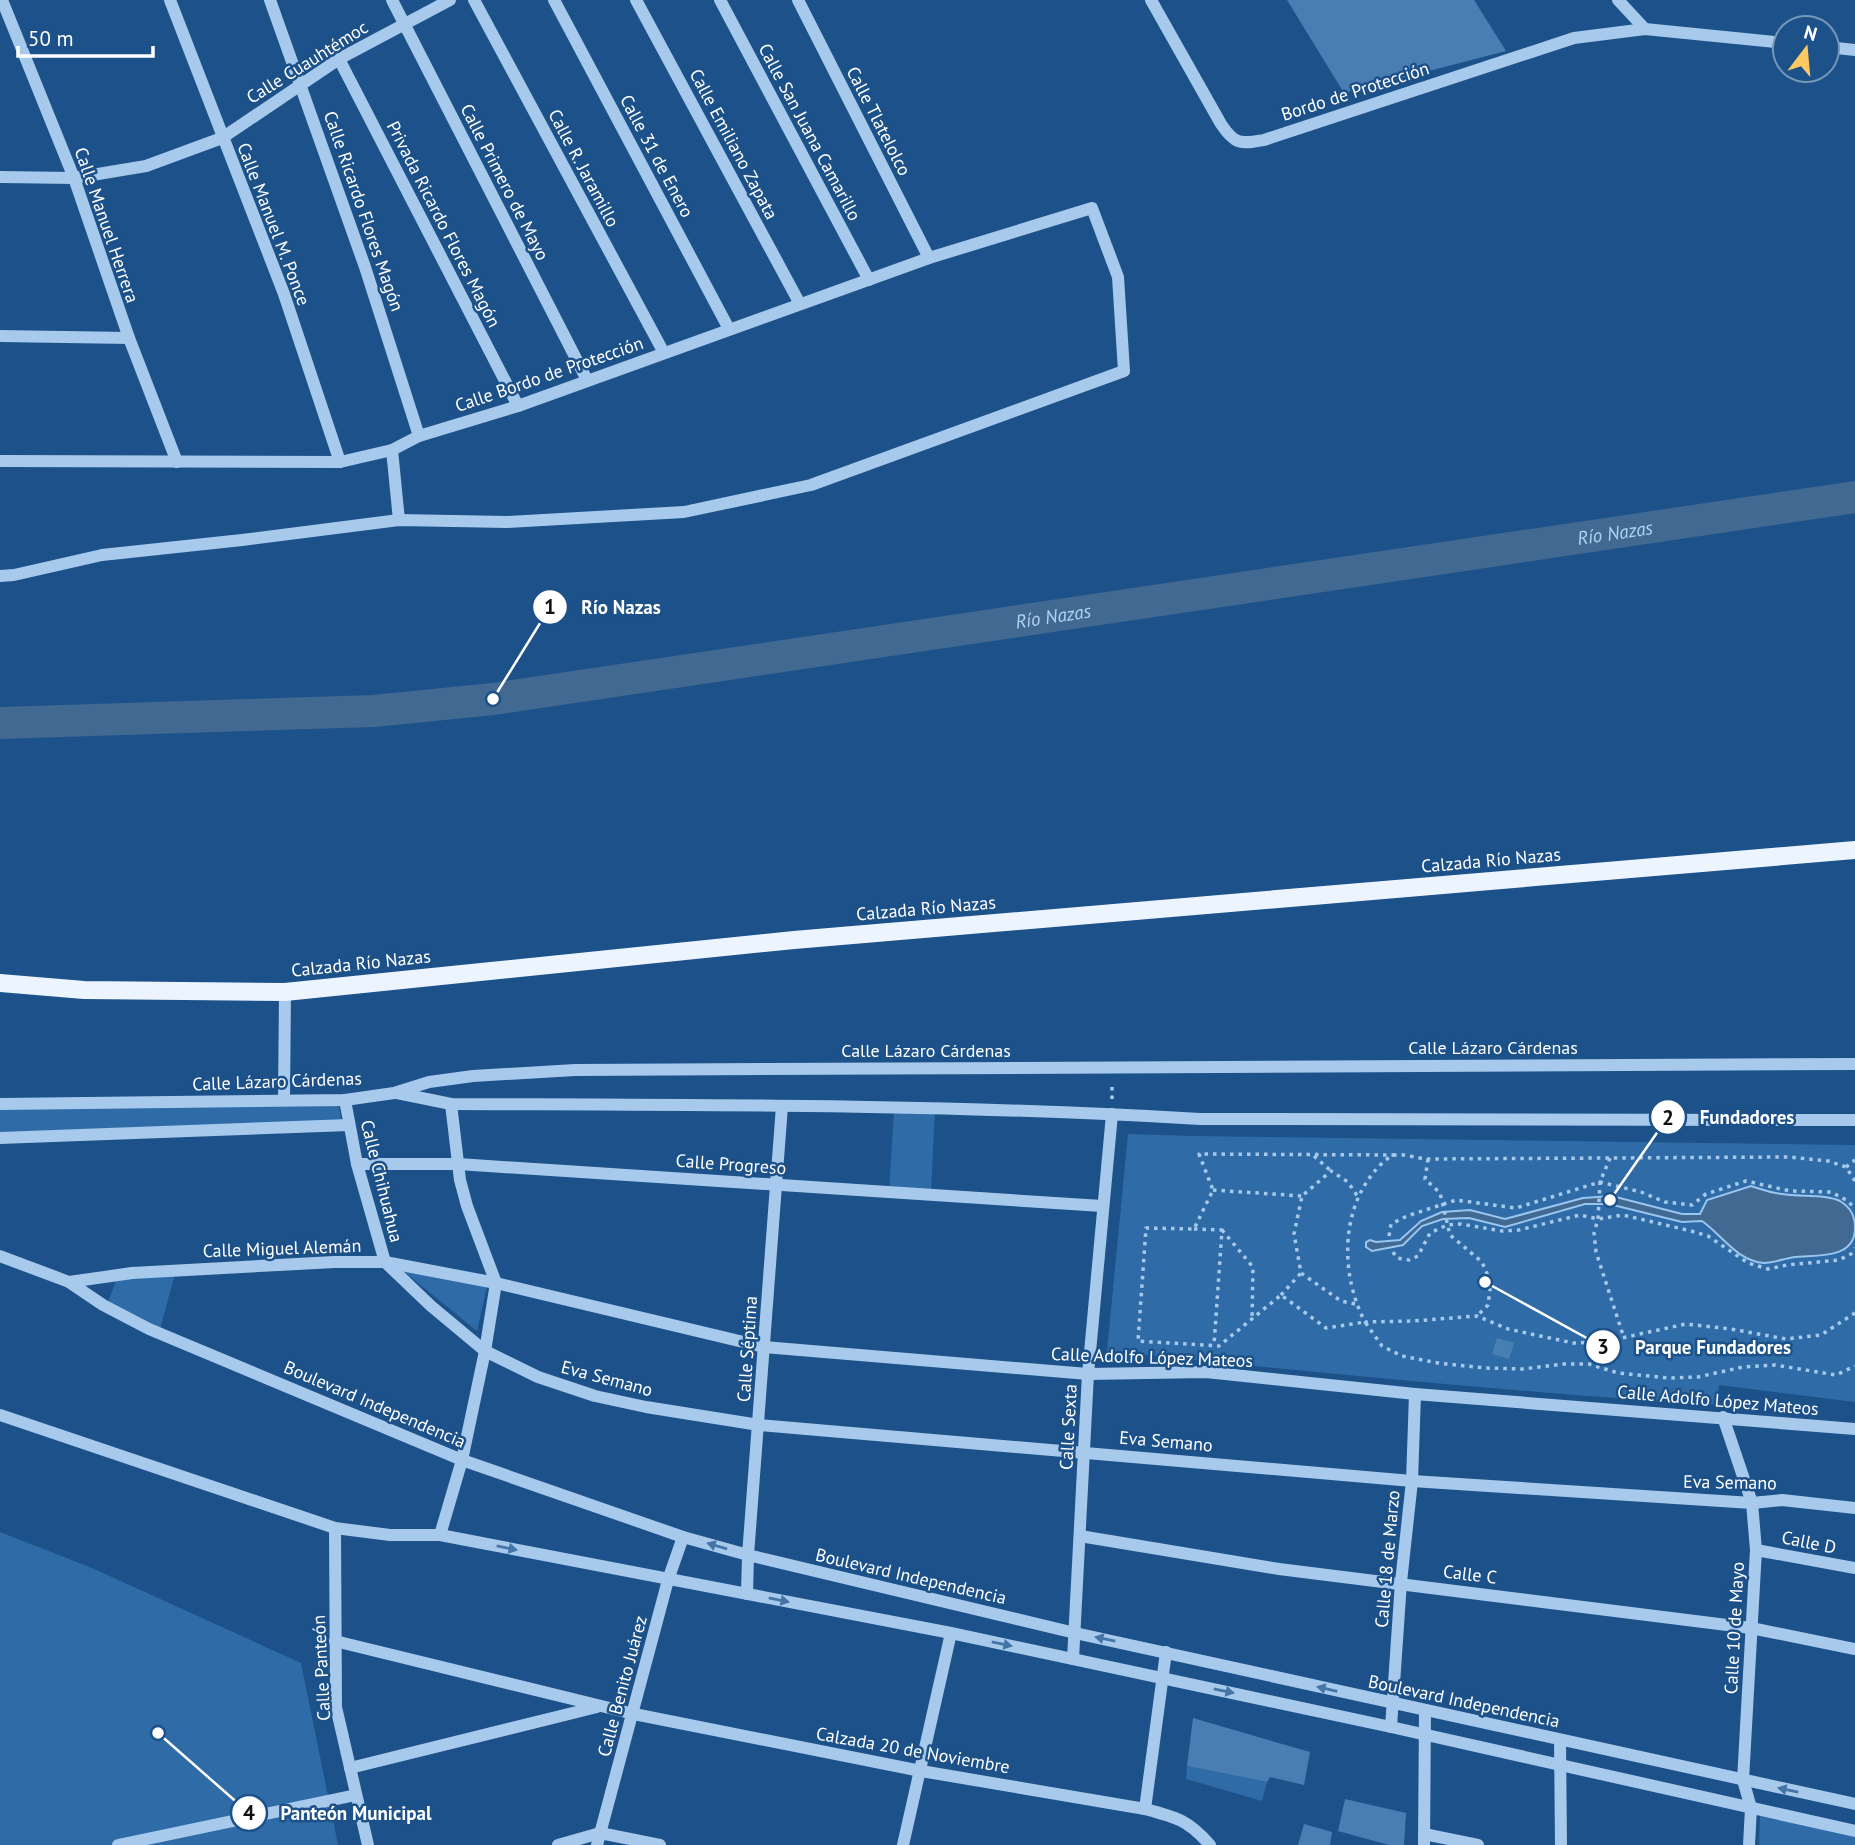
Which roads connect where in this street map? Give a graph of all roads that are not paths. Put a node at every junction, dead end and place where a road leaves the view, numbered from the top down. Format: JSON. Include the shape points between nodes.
{"nodes":[{"id":1,"x":2,"y":0,"type":"edge"},
{"id":2,"x":170,"y":0,"type":"edge"},
{"id":3,"x":270,"y":0,"type":"edge"},
{"id":4,"x":392,"y":0,"type":"edge"},
{"id":5,"x":450,"y":0,"type":"edge"},
{"id":6,"x":474,"y":0,"type":"edge"},
{"id":7,"x":554,"y":0,"type":"edge"},
{"id":8,"x":636,"y":0,"type":"edge"},
{"id":9,"x":720,"y":0,"type":"edge"},
{"id":10,"x":798,"y":0,"type":"edge"},
{"id":11,"x":1151,"y":0,"type":"edge"},
{"id":12,"x":1618,"y":0,"type":"edge"},
{"id":13,"x":5,"y":20,"type":"edge"},
{"id":14,"x":404,"y":24,"type":"junction"},
{"id":15,"x":1645,"y":29,"type":"junction"},
{"id":16,"x":1771,"y":42,"type":"edge"},
{"id":17,"x":340,"y":59,"type":"junction"},
{"id":18,"x":301,"y":84,"type":"junction"},
{"id":19,"x":222,"y":138,"type":"junction"},
{"id":20,"x":0,"y":177,"type":"edge"},
{"id":21,"x":74,"y":178,"type":"junction"},
{"id":22,"x":929,"y":258,"type":"junction"},
{"id":23,"x":869,"y":280,"type":"junction"},
{"id":24,"x":800,"y":304,"type":"junction"},
{"id":25,"x":729,"y":328,"type":"junction"},
{"id":26,"x":0,"y":336,"type":"edge"},
{"id":27,"x":128,"y":338,"type":"junction"},
{"id":28,"x":664,"y":352,"type":"junction"},
{"id":29,"x":587,"y":380,"type":"junction"},
{"id":30,"x":518,"y":406,"type":"junction"},
{"id":31,"x":419,"y":436,"type":"junction"},
{"id":32,"x":392,"y":450,"type":"junction"},
{"id":33,"x":0,"y":461,"type":"edge"},
{"id":34,"x":177,"y":461,"type":"junction"},
{"id":35,"x":340,"y":462,"type":"junction"},
{"id":36,"x":399,"y":520,"type":"junction"},
{"id":37,"x":0,"y":576,"type":"edge"},
{"id":38,"x":1855,"y":850,"type":"edge"},
{"id":39,"x":0,"y":983,"type":"edge"},
{"id":40,"x":285,"y":992,"type":"junction"},
{"id":41,"x":1855,"y":1064,"type":"edge"},
{"id":42,"x":394,"y":1093,"type":"junction"},
{"id":43,"x":284,"y":1100,"type":"junction"},
{"id":44,"x":345,"y":1100,"type":"junction"},
{"id":45,"x":0,"y":1104,"type":"edge"},
{"id":46,"x":451,"y":1104,"type":"junction"},
{"id":47,"x":782,"y":1106,"type":"junction"},
{"id":48,"x":1112,"y":1114,"type":"junction"},
{"id":49,"x":1855,"y":1121,"type":"edge"},
{"id":50,"x":349,"y":1125,"type":"junction"},
{"id":51,"x":0,"y":1138,"type":"edge"},
{"id":52,"x":357,"y":1164,"type":"junction"},
{"id":53,"x":458,"y":1164,"type":"junction"},
{"id":54,"x":776,"y":1185,"type":"junction"},
{"id":55,"x":1102,"y":1206,"type":"junction"},
{"id":56,"x":0,"y":1256,"type":"edge"},
{"id":57,"x":385,"y":1262,"type":"junction"},
{"id":58,"x":69,"y":1282,"type":"junction"},
{"id":59,"x":496,"y":1283,"type":"junction"},
{"id":60,"x":764,"y":1347,"type":"junction"},
{"id":61,"x":485,"y":1351,"type":"junction"},
{"id":62,"x":1088,"y":1374,"type":"junction"},
{"id":63,"x":1415,"y":1394,"type":"junction"},
{"id":64,"x":0,"y":1416,"type":"edge"},
{"id":65,"x":1723,"y":1418,"type":"junction"},
{"id":66,"x":759,"y":1425,"type":"junction"},
{"id":67,"x":1855,"y":1429,"type":"edge"},
{"id":68,"x":1084,"y":1451,"type":"junction"},
{"id":69,"x":462,"y":1460,"type":"junction"},
{"id":70,"x":1412,"y":1481,"type":"junction"},
{"id":71,"x":1752,"y":1503,"type":"junction"},
{"id":72,"x":1855,"y":1508,"type":"edge"},
{"id":73,"x":335,"y":1528,"type":"junction"},
{"id":74,"x":440,"y":1535,"type":"junction"},
{"id":75,"x":684,"y":1536,"type":"junction"},
{"id":76,"x":1080,"y":1536,"type":"junction"},
{"id":77,"x":1756,"y":1550,"type":"junction"},
{"id":78,"x":748,"y":1555,"type":"junction"},
{"id":79,"x":1855,"y":1568,"type":"edge"},
{"id":80,"x":668,"y":1580,"type":"junction"},
{"id":81,"x":1401,"y":1583,"type":"junction"},
{"id":82,"x":747,"y":1594,"type":"junction"},
{"id":83,"x":1751,"y":1628,"type":"junction"},
{"id":84,"x":951,"y":1633,"type":"junction"},
{"id":85,"x":1075,"y":1633,"type":"junction"},
{"id":86,"x":335,"y":1641,"type":"junction"},
{"id":87,"x":1855,"y":1649,"type":"edge"},
{"id":88,"x":1166,"y":1652,"type":"junction"},
{"id":89,"x":1073,"y":1659,"type":"junction"},
{"id":90,"x":1162,"y":1678,"type":"junction"},
{"id":91,"x":1392,"y":1704,"type":"junction"},
{"id":92,"x":600,"y":1706,"type":"junction"},
{"id":93,"x":1425,"y":1711,"type":"junction"},
{"id":94,"x":634,"y":1714,"type":"junction"},
{"id":95,"x":1391,"y":1727,"type":"junction"},
{"id":96,"x":1423,"y":1734,"type":"junction"},
{"id":97,"x":1560,"y":1740,"type":"junction"},
{"id":98,"x":1561,"y":1765,"type":"junction"},
{"id":99,"x":350,"y":1768,"type":"junction"},
{"id":100,"x":920,"y":1771,"type":"junction"},
{"id":101,"x":1743,"y":1780,"type":"junction"},
{"id":102,"x":356,"y":1795,"type":"junction"},
{"id":103,"x":1855,"y":1804,"type":"edge"},
{"id":104,"x":1751,"y":1808,"type":"junction"},
{"id":105,"x":1145,"y":1809,"type":"junction"},
{"id":106,"x":1855,"y":1831,"type":"edge"},
{"id":107,"x":599,"y":1839,"type":"edge"},
{"id":108,"x":1424,"y":1840,"type":"edge"},
{"id":109,"x":118,"y":1845,"type":"edge"},
{"id":110,"x":368,"y":1845,"type":"edge"},
{"id":111,"x":558,"y":1845,"type":"edge"},
{"id":112,"x":660,"y":1845,"type":"edge"},
{"id":113,"x":903,"y":1845,"type":"edge"},
{"id":114,"x":1210,"y":1845,"type":"edge"},
{"id":115,"x":1478,"y":1845,"type":"edge"},
{"id":116,"x":1561,"y":1845,"type":"edge"},
{"id":117,"x":1749,"y":1845,"type":"edge"}],
"edges":[{"from":1,"to":13,"type":"street","name":"Calle Manuel Herrera"},
{"from":2,"to":19,"type":"street","name":"Calle Manuel M. Ponce"},
{"from":3,"to":18,"type":"street","name":"Calle Ricardo Flores Magón"},
{"from":4,"to":14,"type":"street","name":"Calle Primero de Mayo"},
{"from":5,"to":14,"type":"street","name":"Calle Cuauhtémoc"},
{"from":6,"to":28,"type":"street","name":"Calle R. Jaramillo"},
{"from":7,"to":25,"type":"street","name":"Calle 31 de Enero"},
{"from":8,"to":24,"type":"street","name":"Calle Emiliano Zapata"},
{"from":9,"to":23,"type":"street","name":"Calle San Juana Camarillo"},
{"from":10,"to":22,"type":"street","name":"Calle Tlatelolco"},
{"from":11,"to":15,"type":"street","name":"Bordo de Protección","via":[[1221,124],[1230,138],[1240,142],[1264,140],[1574,38]]},
{"from":12,"to":15,"type":"street"},
{"from":13,"to":21,"type":"street","name":"Calle Manuel Herrera"},
{"from":14,"to":17,"type":"street","name":"Calle Cuauhtémoc"},
{"from":14,"to":29,"type":"street","name":"Calle Primero de Mayo"},
{"from":15,"to":16,"type":"street"},
{"from":17,"to":18,"type":"street","name":"Calle Cuauhtémoc"},
{"from":17,"to":30,"type":"street","name":"Privada Ricardo Flores Magón"},
{"from":18,"to":19,"type":"street","name":"Calle Cuauhtémoc"},
{"from":18,"to":31,"type":"street","name":"Calle Ricardo Flores Magón"},
{"from":19,"to":21,"type":"street","name":"Calle Cuauhtémoc","via":[[146,166]]},
{"from":19,"to":35,"type":"street","name":"Calle Manuel M. Ponce","via":[[284,294]]},
{"from":20,"to":21,"type":"street","name":"Calle Cuauhtémoc"},
{"from":21,"to":27,"type":"street","name":"Calle Manuel Herrera"},
{"from":22,"to":23,"type":"street","name":"Calle Bordo de Protección"},
{"from":22,"to":36,"type":"street","name":"Calle Bordo de Protección","via":[[1092,208],[1118,277],[1124,371],[811,485],[684,512],[507,522]]},
{"from":23,"to":24,"type":"street","name":"Calle Bordo de Protección"},
{"from":24,"to":25,"type":"street","name":"Calle Bordo de Protección"},
{"from":25,"to":28,"type":"street","name":"Calle Bordo de Protección"},
{"from":26,"to":27,"type":"street"},
{"from":27,"to":34,"type":"street","name":"Calle Manuel Herrera"},
{"from":28,"to":29,"type":"street","name":"Calle Bordo de Protección"},
{"from":29,"to":30,"type":"street","name":"Calle Bordo de Protección"},
{"from":30,"to":31,"type":"street","name":"Calle Bordo de Protección"},
{"from":31,"to":32,"type":"street","name":"Calle Bordo de Protección"},
{"from":32,"to":35,"type":"street","name":"Calle Bordo de Protección"},
{"from":32,"to":36,"type":"street"},
{"from":33,"to":34,"type":"street","name":"Calle Bordo de Protección"},
{"from":34,"to":35,"type":"street","name":"Calle Bordo de Protección"},
{"from":36,"to":37,"type":"street","via":[[102,555]]},
{"from":38,"to":40,"type":"main road","name":"Calzada Río Nazas","via":[[794,940]]},
{"from":39,"to":40,"type":"main road","name":"Calzada Río Nazas","via":[[84,990]]},
{"from":40,"to":43,"type":"street"},
{"from":41,"to":42,"type":"street","name":"Calle Lázaro Cárdenas","via":[[575,1070],[473,1076]]},
{"from":42,"to":44,"type":"street","name":"Calle Lázaro Cárdenas"},
{"from":42,"to":46,"type":"street"},
{"from":43,"to":44,"type":"street","name":"Calle Lázaro Cárdenas"},
{"from":43,"to":45,"type":"street","name":"Calle Lázaro Cárdenas"},
{"from":44,"to":50,"type":"street","name":"Calle Chihuahua"},
{"from":46,"to":47,"type":"street"},
{"from":46,"to":53,"type":"street"},
{"from":47,"to":48,"type":"street"},
{"from":47,"to":54,"type":"street","name":"Calle Séptima"},
{"from":48,"to":49,"type":"street","via":[[1200,1119]]},
{"from":48,"to":55,"type":"street","name":"Calle Sexta"},
{"from":50,"to":51,"type":"street"},
{"from":50,"to":52,"type":"street","name":"Calle Chihuahua"},
{"from":52,"to":53,"type":"street","name":"Calle Progreso"},
{"from":52,"to":57,"type":"street","name":"Calle Chihuahua"},
{"from":53,"to":54,"type":"street","name":"Calle Progreso"},
{"from":53,"to":59,"type":"street","via":[[467,1206]]},
{"from":54,"to":55,"type":"street","name":"Calle Progreso"},
{"from":54,"to":60,"type":"street","name":"Calle Séptima"},
{"from":55,"to":62,"type":"street","name":"Calle Sexta"},
{"from":56,"to":58,"type":"street","name":"Boulevard Independencia"},
{"from":57,"to":58,"type":"street","name":"Calle Miguel Alemán","via":[[132,1273]]},
{"from":57,"to":59,"type":"street","name":"Calle Miguel Alemán"},
{"from":57,"to":61,"type":"street","name":"Calle Chihuahua"},
{"from":58,"to":69,"type":"street","name":"Boulevard Independencia","via":[[149,1329]]},
{"from":59,"to":60,"type":"street","name":"Calle Adolfo López Mateos"},
{"from":59,"to":61,"type":"street"},
{"from":60,"to":62,"type":"street","name":"Calle Adolfo López Mateos"},
{"from":60,"to":66,"type":"street","name":"Calle Séptima"},
{"from":61,"to":66,"type":"street","name":"Eva Semano","via":[[538,1377],[594,1396]]},
{"from":61,"to":69,"type":"street"},
{"from":62,"to":63,"type":"street","name":"Calle Adolfo López Mateos","via":[[1206,1372]]},
{"from":62,"to":68,"type":"street","name":"Calle Sexta"},
{"from":63,"to":65,"type":"street","name":"Calle Adolfo López Mateos"},
{"from":63,"to":70,"type":"street","name":"Calle 18 de Marzo"},
{"from":64,"to":73,"type":"street"},
{"from":65,"to":67,"type":"street","name":"Calle Adolfo López Mateos"},
{"from":65,"to":71,"type":"street","name":"Calle 10 de Mayo"},
{"from":66,"to":68,"type":"street","name":"Eva Semano"},
{"from":66,"to":78,"type":"street","name":"Calle Séptima"},
{"from":68,"to":70,"type":"street","name":"Eva Semano"},
{"from":68,"to":76,"type":"street","name":"Calle Sexta"},
{"from":69,"to":74,"type":"street"},
{"from":69,"to":75,"type":"street","name":"Boulevard Independencia"},
{"from":70,"to":71,"type":"street","name":"Eva Semano"},
{"from":70,"to":81,"type":"street","name":"Calle 18 de Marzo"},
{"from":71,"to":72,"type":"street","name":"Eva Semano","via":[[1782,1500]]},
{"from":71,"to":77,"type":"street","name":"Calle 10 de Mayo"},
{"from":73,"to":74,"type":"street"},
{"from":73,"to":86,"type":"street","name":"Calle Panteón"},
{"from":74,"to":80,"type":"street","one_way":true},
{"from":78,"to":75,"type":"street","name":"Boulevard Independencia","one_way":true},
{"from":75,"to":80,"type":"street","name":"Calle Benito Juárez"},
{"from":76,"to":81,"type":"street","name":"Calle C","via":[[1279,1569]]},
{"from":76,"to":85,"type":"street","name":"Calle Sexta"},
{"from":77,"to":79,"type":"street","name":"Calle D"},
{"from":77,"to":83,"type":"street","name":"Calle 10 de Mayo"},
{"from":78,"to":82,"type":"street","name":"Calle Séptima"},
{"from":78,"to":85,"type":"street","name":"Boulevard Independencia"},
{"from":80,"to":82,"type":"street"},
{"from":80,"to":94,"type":"street","name":"Calle Benito Juárez"},
{"from":81,"to":83,"type":"street","name":"Calle C"},
{"from":81,"to":91,"type":"street","name":"Calle 18 de Marzo"},
{"from":82,"to":84,"type":"street","one_way":true},
{"from":83,"to":87,"type":"street","name":"Calle C"},
{"from":83,"to":101,"type":"street","name":"Calle 10 de Mayo"},
{"from":84,"to":89,"type":"street","one_way":true},
{"from":84,"to":100,"type":"street"},
{"from":88,"to":85,"type":"street","name":"Boulevard Independencia","one_way":true},
{"from":85,"to":89,"type":"street","name":"Calle Sexta"},
{"from":86,"to":92,"type":"street","name":"Calzada 20 de Noviembre"},
{"from":86,"to":99,"type":"street","name":"Calle Panteón","via":[[336,1707]]},
{"from":88,"to":90,"type":"street"},
{"from":91,"to":88,"type":"street","name":"Boulevard Independencia","one_way":true},
{"from":89,"to":90,"type":"street"},
{"from":90,"to":95,"type":"street","one_way":true},
{"from":90,"to":105,"type":"street"},
{"from":91,"to":93,"type":"street","name":"Boulevard Independencia"},
{"from":91,"to":95,"type":"street","name":"Calle 18 de Marzo"},
{"from":92,"to":94,"type":"street","name":"Calzada 20 de Noviembre"},
{"from":92,"to":99,"type":"street","name":"Calzada 20 de Noviembre"},
{"from":93,"to":96,"type":"street"},
{"from":93,"to":97,"type":"street","name":"Boulevard Independencia"},
{"from":94,"to":100,"type":"street","name":"Calzada 20 de Noviembre"},
{"from":94,"to":107,"type":"street","name":"Calle Benito Juárez"},
{"from":95,"to":96,"type":"street"},
{"from":96,"to":98,"type":"street"},
{"from":96,"to":108,"type":"street"},
{"from":97,"to":98,"type":"street"},
{"from":97,"to":101,"type":"street","name":"Boulevard Independencia"},
{"from":98,"to":104,"type":"street"},
{"from":98,"to":116,"type":"street"},
{"from":99,"to":102,"type":"street","name":"Calle Panteón"},
{"from":100,"to":105,"type":"street","name":"Calzada 20 de Noviembre"},
{"from":100,"to":113,"type":"street"},
{"from":103,"to":101,"type":"street","name":"Boulevard Independencia","one_way":true},
{"from":101,"to":104,"type":"street","name":"Calle 10 de Mayo"},
{"from":102,"to":109,"type":"street"},
{"from":102,"to":110,"type":"street","name":"Calle Panteón"},
{"from":104,"to":106,"type":"street"},
{"from":104,"to":117,"type":"street","name":"Calle 10 de Mayo"},
{"from":105,"to":114,"type":"street","name":"Calzada 20 de Noviembre","via":[[1188,1823]]},
{"from":107,"to":111,"type":"street"},
{"from":107,"to":112,"type":"street"},
{"from":108,"to":115,"type":"street"}]}
